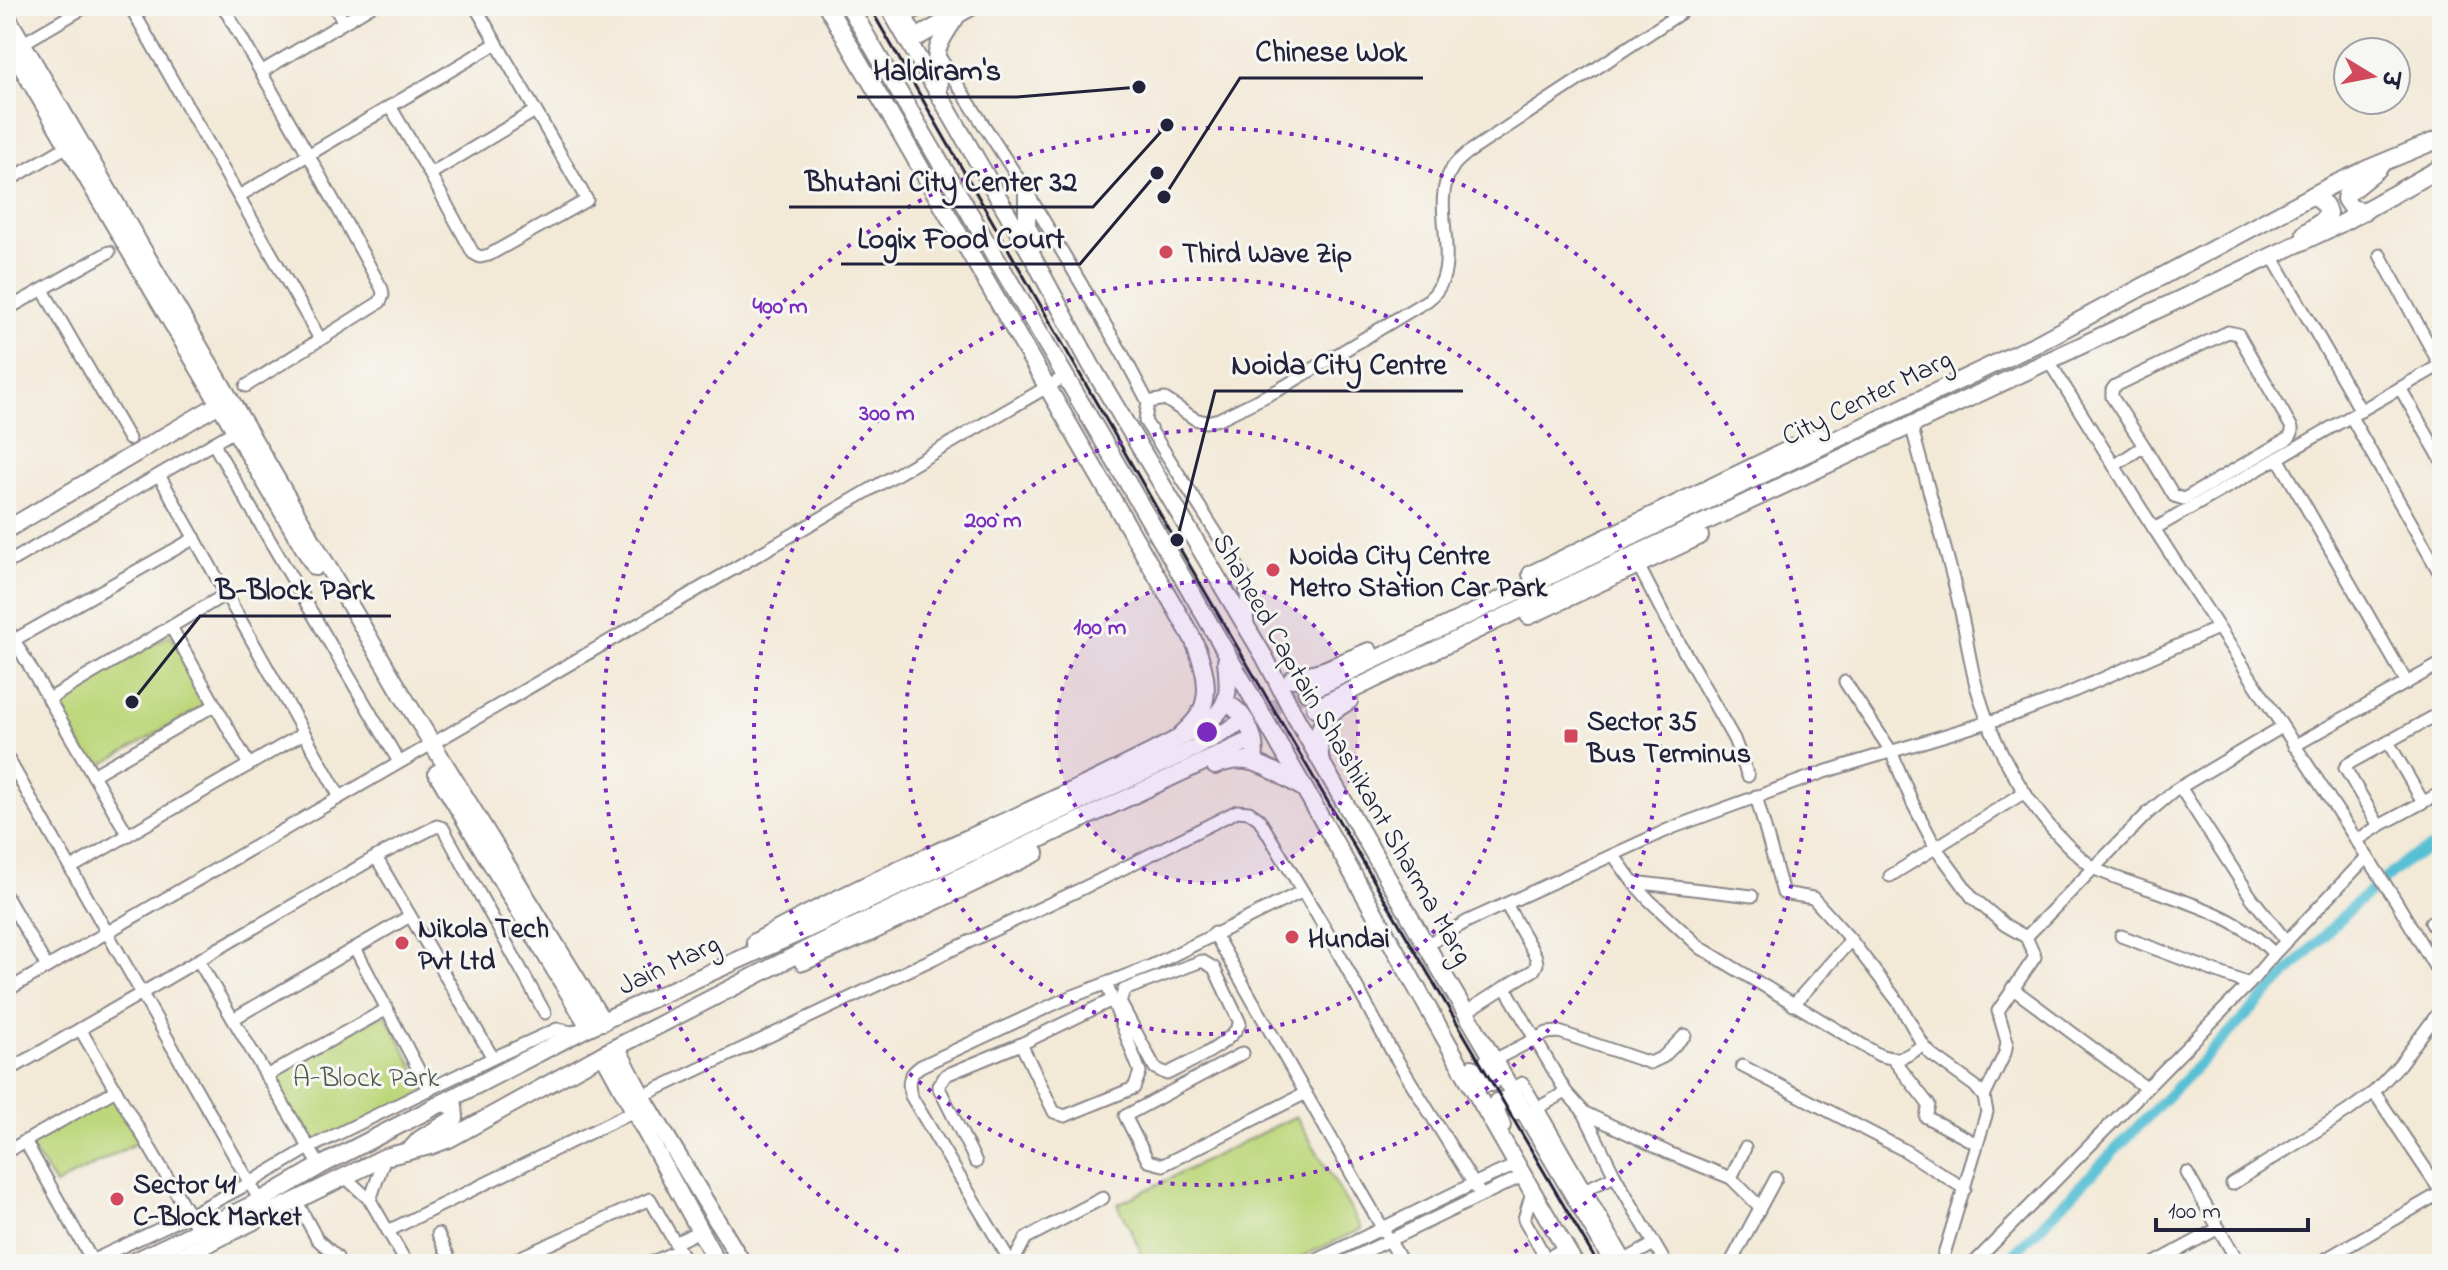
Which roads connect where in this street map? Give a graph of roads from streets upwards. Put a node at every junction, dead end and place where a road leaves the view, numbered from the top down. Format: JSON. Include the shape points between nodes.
{"nodes":[{"id":1,"x":87,"y":6,"type":"edge"},
{"id":2,"x":130,"y":6,"type":"edge"},
{"id":3,"x":223,"y":6,"type":"edge"},
{"id":4,"x":334,"y":6,"type":"edge"},
{"id":5,"x":371,"y":6,"type":"edge"},
{"id":6,"x":475,"y":6,"type":"edge"},
{"id":7,"x":827,"y":6,"type":"edge"},
{"id":8,"x":849,"y":6,"type":"edge"},
{"id":9,"x":888,"y":6,"type":"edge"},
{"id":10,"x":921,"y":6,"type":"edge"},
{"id":11,"x":973,"y":6,"type":"edge"},
{"id":12,"x":1691,"y":6,"type":"edge"},
{"id":13,"x":6,"y":15,"type":"edge"},
{"id":14,"x":958,"y":15,"type":"junction"},
{"id":15,"x":344,"y":22,"type":"junction"},
{"id":16,"x":497,"y":43,"type":"junction"},
{"id":17,"x":13,"y":45,"type":"edge"},
{"id":18,"x":937,"y":53,"type":"junction"},
{"id":19,"x":261,"y":72,"type":"junction"},
{"id":20,"x":945,"y":105,"type":"junction"},
{"id":21,"x":390,"y":106,"type":"junction"},
{"id":22,"x":535,"y":111,"type":"junction"},
{"id":23,"x":2442,"y":138,"type":"edge"},
{"id":24,"x":73,"y":142,"type":"junction"},
{"id":25,"x":308,"y":154,"type":"junction"},
{"id":26,"x":2385,"y":162,"type":"junction"},
{"id":27,"x":2441,"y":169,"type":"edge"},
{"id":28,"x":430,"y":174,"type":"junction"},
{"id":29,"x":6,"y":182,"type":"edge"},
{"id":30,"x":1027,"y":192,"type":"junction"},
{"id":31,"x":2313,"y":195,"type":"junction"},
{"id":32,"x":239,"y":196,"type":"junction"},
{"id":33,"x":2365,"y":211,"type":"junction"},
{"id":34,"x":2289,"y":248,"type":"junction"},
{"id":35,"x":109,"y":252,"type":"dead end"},
{"id":36,"x":2380,"y":255,"type":"dead end"},
{"id":37,"x":2272,"y":256,"type":"junction"},
{"id":38,"x":43,"y":290,"type":"junction"},
{"id":39,"x":1060,"y":307,"type":"junction"},
{"id":40,"x":6,"y":310,"type":"edge"},
{"id":41,"x":320,"y":339,"type":"junction"},
{"id":42,"x":2048,"y":360,"type":"junction"},
{"id":43,"x":2441,"y":365,"type":"edge"},
{"id":44,"x":1066,"y":376,"type":"junction"},
{"id":45,"x":246,"y":386,"type":"dead end"},
{"id":46,"x":1046,"y":388,"type":"junction"},
{"id":47,"x":2400,"y":388,"type":"junction"},
{"id":48,"x":224,"y":400,"type":"junction"},
{"id":49,"x":1148,"y":402,"type":"junction"},
{"id":50,"x":2356,"y":414,"type":"junction"},
{"id":51,"x":1911,"y":424,"type":"junction"},
{"id":52,"x":240,"y":428,"type":"junction"},
{"id":53,"x":1858,"y":429,"type":"junction"},
{"id":54,"x":129,"y":439,"type":"dead end"},
{"id":55,"x":213,"y":443,"type":"junction"},
{"id":56,"x":2144,"y":446,"type":"junction"},
{"id":57,"x":1862,"y":447,"type":"junction"},
{"id":58,"x":2278,"y":458,"type":"junction"},
{"id":59,"x":2442,"y":461,"type":"edge"},
{"id":60,"x":2114,"y":466,"type":"junction"},
{"id":61,"x":159,"y":475,"type":"junction"},
{"id":62,"x":2154,"y":529,"type":"junction"},
{"id":63,"x":6,"y":530,"type":"edge"},
{"id":64,"x":195,"y":538,"type":"junction"},
{"id":65,"x":6,"y":564,"type":"edge"},
{"id":66,"x":1638,"y":565,"type":"junction"},
{"id":67,"x":2442,"y":577,"type":"edge"},
{"id":68,"x":226,"y":594,"type":"junction"},
{"id":69,"x":6,"y":626,"type":"edge"},
{"id":70,"x":171,"y":627,"type":"junction"},
{"id":71,"x":2218,"y":628,"type":"junction"},
{"id":72,"x":1248,"y":631,"type":"junction"},
{"id":73,"x":14,"y":640,"type":"junction"},
{"id":74,"x":1225,"y":651,"type":"junction"},
{"id":75,"x":1265,"y":658,"type":"junction"},
{"id":76,"x":2442,"y":663,"type":"edge"},
{"id":77,"x":1292,"y":679,"type":"junction"},
{"id":78,"x":1845,"y":682,"type":"dead end"},
{"id":79,"x":2407,"y":683,"type":"junction"},
{"id":80,"x":1307,"y":692,"type":"tunnel mouth"},
{"id":81,"x":49,"y":699,"type":"junction"},
{"id":82,"x":1225,"y":703,"type":"junction"},
{"id":83,"x":215,"y":705,"type":"junction"},
{"id":84,"x":1315,"y":708,"type":"tunnel mouth"},
{"id":85,"x":2442,"y":712,"type":"edge"},
{"id":86,"x":1988,"y":722,"type":"junction"},
{"id":87,"x":1237,"y":725,"type":"tunnel mouth"},
{"id":88,"x":2282,"y":727,"type":"junction"},
{"id":89,"x":1319,"y":732,"type":"junction"},
{"id":90,"x":304,"y":733,"type":"junction"},
{"id":91,"x":1178,"y":738,"type":"junction"},
{"id":92,"x":2388,"y":742,"type":"junction"},
{"id":93,"x":1244,"y":743,"type":"tunnel mouth"},
{"id":94,"x":427,"y":746,"type":"junction"},
{"id":95,"x":2294,"y":746,"type":"junction"},
{"id":96,"x":1891,"y":751,"type":"junction"},
{"id":97,"x":6,"y":755,"type":"edge"},
{"id":98,"x":1320,"y":758,"type":"junction"},
{"id":99,"x":1254,"y":761,"type":"junction"},
{"id":100,"x":399,"y":762,"type":"junction"},
{"id":101,"x":249,"y":765,"type":"junction"},
{"id":102,"x":93,"y":775,"type":"junction"},
{"id":103,"x":1748,"y":776,"type":"dead end"},
{"id":104,"x":2180,"y":787,"type":"junction"},
{"id":105,"x":1305,"y":789,"type":"junction"},
{"id":106,"x":2025,"y":792,"type":"junction"},
{"id":107,"x":2442,"y":792,"type":"edge"},
{"id":108,"x":1756,"y":796,"type":"junction"},
{"id":109,"x":340,"y":797,"type":"junction"},
{"id":110,"x":2423,"y":802,"type":"junction"},
{"id":111,"x":2379,"y":826,"type":"junction"},
{"id":112,"x":128,"y":835,"type":"junction"},
{"id":113,"x":2356,"y":841,"type":"junction"},
{"id":114,"x":1936,"y":848,"type":"junction"},
{"id":115,"x":1614,"y":856,"type":"junction"},
{"id":116,"x":376,"y":857,"type":"junction"},
{"id":117,"x":2369,"y":862,"type":"junction"},
{"id":118,"x":71,"y":868,"type":"junction"},
{"id":119,"x":2095,"y":869,"type":"junction"},
{"id":120,"x":1890,"y":876,"type":"dead end"},
{"id":121,"x":1633,"y":882,"type":"junction"},
{"id":122,"x":1301,"y":892,"type":"junction"},
{"id":123,"x":1752,"y":896,"type":"dead end"},
{"id":124,"x":8,"y":904,"type":"edge"},
{"id":125,"x":1506,"y":904,"type":"junction"},
{"id":126,"x":2442,"y":915,"type":"edge"},
{"id":127,"x":410,"y":916,"type":"junction"},
{"id":128,"x":108,"y":931,"type":"junction"},
{"id":129,"x":1214,"y":933,"type":"junction"},
{"id":130,"x":2121,"y":936,"type":"dead end"},
{"id":131,"x":2026,"y":937,"type":"junction"},
{"id":132,"x":1851,"y":940,"type":"junction"},
{"id":133,"x":2442,"y":940,"type":"edge"},
{"id":134,"x":2286,"y":941,"type":"junction"},
{"id":135,"x":1426,"y":945,"type":"junction"},
{"id":136,"x":355,"y":948,"type":"junction"},
{"id":137,"x":2274,"y":954,"type":"junction"},
{"id":138,"x":198,"y":960,"type":"junction"},
{"id":139,"x":2438,"y":962,"type":"edge"},
{"id":140,"x":726,"y":964,"type":"junction"},
{"id":141,"x":47,"y":967,"type":"junction"},
{"id":142,"x":2442,"y":979,"type":"edge"},
{"id":143,"x":1106,"y":983,"type":"junction"},
{"id":144,"x":2249,"y":984,"type":"junction"},
{"id":145,"x":1505,"y":987,"type":"junction"},
{"id":146,"x":2012,"y":988,"type":"junction"},
{"id":147,"x":6,"y":991,"type":"edge"},
{"id":148,"x":142,"y":992,"type":"junction"},
{"id":149,"x":721,"y":993,"type":"junction"},
{"id":150,"x":1112,"y":1000,"type":"junction"},
{"id":151,"x":1793,"y":1005,"type":"junction"},
{"id":152,"x":2442,"y":1008,"type":"edge"},
{"id":153,"x":387,"y":1009,"type":"junction"},
{"id":154,"x":545,"y":1013,"type":"dead end"},
{"id":155,"x":1468,"y":1016,"type":"junction"},
{"id":156,"x":233,"y":1019,"type":"junction"},
{"id":157,"x":590,"y":1027,"type":"junction"},
{"id":158,"x":80,"y":1029,"type":"junction"},
{"id":159,"x":1440,"y":1032,"type":"junction"},
{"id":160,"x":1685,"y":1035,"type":"dead end"},
{"id":161,"x":1535,"y":1038,"type":"junction"},
{"id":162,"x":1224,"y":1042,"type":"junction"},
{"id":163,"x":1021,"y":1044,"type":"junction"},
{"id":164,"x":1923,"y":1045,"type":"junction"},
{"id":165,"x":610,"y":1051,"type":"junction"},
{"id":166,"x":1243,"y":1053,"type":"dead end"},
{"id":167,"x":493,"y":1058,"type":"junction"},
{"id":168,"x":1231,"y":1059,"type":"junction"},
{"id":169,"x":1893,"y":1059,"type":"junction"},
{"id":170,"x":1494,"y":1060,"type":"junction"},
{"id":171,"x":1742,"y":1066,"type":"dead end"},
{"id":172,"x":6,"y":1072,"type":"edge"},
{"id":173,"x":266,"y":1076,"type":"junction"},
{"id":174,"x":2146,"y":1088,"type":"junction"},
{"id":175,"x":1511,"y":1089,"type":"junction"},
{"id":176,"x":116,"y":1090,"type":"junction"},
{"id":177,"x":429,"y":1090,"type":"junction"},
{"id":178,"x":1566,"y":1092,"type":"junction"},
{"id":179,"x":2374,"y":1092,"type":"junction"},
{"id":180,"x":1306,"y":1093,"type":"junction"},
{"id":181,"x":1984,"y":1097,"type":"junction"},
{"id":182,"x":442,"y":1103,"type":"junction"},
{"id":183,"x":638,"y":1104,"type":"junction"},
{"id":184,"x":1536,"y":1109,"type":"junction"},
{"id":185,"x":1583,"y":1111,"type":"junction"},
{"id":186,"x":1532,"y":1126,"type":"junction"},
{"id":187,"x":25,"y":1141,"type":"junction"},
{"id":188,"x":1977,"y":1144,"type":"junction"},
{"id":189,"x":1504,"y":1146,"type":"junction"},
{"id":190,"x":309,"y":1148,"type":"junction"},
{"id":191,"x":1745,"y":1148,"type":"dead end"},
{"id":192,"x":410,"y":1150,"type":"junction"},
{"id":193,"x":6,"y":1152,"type":"edge"},
{"id":194,"x":385,"y":1157,"type":"junction"},
{"id":195,"x":976,"y":1162,"type":"dead end"},
{"id":196,"x":320,"y":1166,"type":"junction"},
{"id":197,"x":1519,"y":1171,"type":"junction"},
{"id":198,"x":2187,"y":1173,"type":"dead end"},
{"id":199,"x":344,"y":1176,"type":"junction"},
{"id":200,"x":1615,"y":1176,"type":"junction"},
{"id":201,"x":1731,"y":1178,"type":"junction"},
{"id":202,"x":1776,"y":1178,"type":"dead end"},
{"id":203,"x":250,"y":1183,"type":"junction"},
{"id":204,"x":2232,"y":1184,"type":"dead end"},
{"id":205,"x":1478,"y":1188,"type":"junction"},
{"id":206,"x":1965,"y":1189,"type":"junction"},
{"id":207,"x":1584,"y":1190,"type":"junction"},
{"id":208,"x":1532,"y":1192,"type":"junction"},
{"id":209,"x":2442,"y":1192,"type":"edge"},
{"id":210,"x":1103,"y":1198,"type":"dead end"},
{"id":211,"x":296,"y":1200,"type":"junction"},
{"id":212,"x":370,"y":1200,"type":"junction"},
{"id":213,"x":260,"y":1201,"type":"junction"},
{"id":214,"x":1760,"y":1207,"type":"junction"},
{"id":215,"x":193,"y":1223,"type":"junction"},
{"id":216,"x":1383,"y":1228,"type":"junction"},
{"id":217,"x":2219,"y":1228,"type":"junction"},
{"id":218,"x":388,"y":1231,"type":"junction"},
{"id":219,"x":699,"y":1231,"type":"junction"},
{"id":220,"x":438,"y":1234,"type":"dead end"},
{"id":221,"x":1389,"y":1240,"type":"junction"},
{"id":222,"x":1654,"y":1244,"type":"junction"},
{"id":223,"x":677,"y":1247,"type":"junction"},
{"id":224,"x":1565,"y":1248,"type":"junction"},
{"id":225,"x":6,"y":1256,"type":"edge"},
{"id":226,"x":188,"y":1259,"type":"edge"},
{"id":227,"x":338,"y":1260,"type":"edge"},
{"id":228,"x":1544,"y":1262,"type":"edge"},
{"id":229,"x":90,"y":1263,"type":"edge"},
{"id":230,"x":1622,"y":1263,"type":"edge"},
{"id":231,"x":11,"y":1264,"type":"edge"},
{"id":232,"x":129,"y":1264,"type":"edge"},
{"id":233,"x":166,"y":1264,"type":"edge"},
{"id":234,"x":325,"y":1264,"type":"edge"},
{"id":235,"x":407,"y":1264,"type":"edge"},
{"id":236,"x":452,"y":1264,"type":"edge"},
{"id":237,"x":505,"y":1264,"type":"edge"},
{"id":238,"x":648,"y":1264,"type":"edge"},
{"id":239,"x":687,"y":1264,"type":"edge"},
{"id":240,"x":718,"y":1264,"type":"edge"},
{"id":241,"x":743,"y":1264,"type":"edge"},
{"id":242,"x":1012,"y":1264,"type":"edge"},
{"id":243,"x":1309,"y":1264,"type":"edge"},
{"id":244,"x":1340,"y":1264,"type":"edge"},
{"id":245,"x":1403,"y":1264,"type":"edge"},
{"id":246,"x":1575,"y":1264,"type":"edge"},
{"id":247,"x":1666,"y":1264,"type":"edge"},
{"id":248,"x":1730,"y":1264,"type":"edge"},
{"id":249,"x":1941,"y":1264,"type":"edge"},
{"id":250,"x":1973,"y":1264,"type":"edge"},
{"id":251,"x":2153,"y":1264,"type":"edge"},
{"id":252,"x":2239,"y":1264,"type":"edge"},
{"id":253,"x":2317,"y":1264,"type":"edge"}],
"edges":[{"from":1,"to":17,"type":"street"},
{"from":2,"to":32,"type":"street"},
{"from":3,"to":19,"type":"street"},
{"from":4,"to":15,"type":"street"},
{"from":5,"to":15,"type":"street"},
{"from":6,"to":16,"type":"street"},
{"from":7,"to":46,"type":"street"},
{"from":8,"to":44,"type":"street","name":"Shaheed Captain Shashikant Sharma Marg"},
{"from":9,"to":20,"type":"street","name":"Shaheed Captain Shashikant Sharma Marg"},
{"from":10,"to":14,"type":"street","via":[[903,16],[916,38]]},
{"from":11,"to":14,"type":"street"},
{"from":12,"to":49,"type":"street","via":[[1452,168],[1444,206],[1447,269],[1439,292],[1280,389],[1219,419],[1195,419],[1165,399]]},
{"from":13,"to":17,"type":"street"},
{"from":14,"to":18,"type":"street","via":[[939,41]]},
{"from":15,"to":19,"type":"street"},
{"from":16,"to":21,"type":"street"},
{"from":16,"to":22,"type":"street"},
{"from":17,"to":24,"type":"street"},
{"from":18,"to":20,"type":"street"},
{"from":18,"to":30,"type":"street"},
{"from":19,"to":25,"type":"street"},
{"from":20,"to":39,"type":"street","name":"Shaheed Captain Shashikant Sharma Marg"},
{"from":21,"to":25,"type":"street"},
{"from":21,"to":28,"type":"street"},
{"from":22,"to":28,"type":"street"},
{"from":22,"to":28,"type":"street","via":[[587,200],[480,257]]},
{"from":23,"to":26,"type":"street","name":"City Center Marg"},
{"from":24,"to":29,"type":"street"},
{"from":24,"to":48,"type":"street"},
{"from":25,"to":32,"type":"street"},
{"from":25,"to":41,"type":"street","via":[[383,295],[380,302]]},
{"from":26,"to":31,"type":"street","name":"City Center Marg"},
{"from":26,"to":33,"type":"street","via":[[2346,195],[2351,208]]},
{"from":27,"to":33,"type":"street","name":"City Center Marg"},
{"from":30,"to":39,"type":"street","via":[[1027,226],[1056,282]]},
{"from":30,"to":49,"type":"street"},
{"from":31,"to":34,"type":"street","via":[[2325,205],[2327,216]]},
{"from":31,"to":53,"type":"street","name":"City Center Marg","via":[[2038,343]]},
{"from":32,"to":41,"type":"street"},
{"from":33,"to":34,"type":"street","name":"City Center Marg"},
{"from":34,"to":37,"type":"street","name":"City Center Marg"},
{"from":35,"to":38,"type":"street"},
{"from":36,"to":43,"type":"street"},
{"from":37,"to":42,"type":"street","name":"City Center Marg"},
{"from":37,"to":50,"type":"street"},
{"from":38,"to":40,"type":"street"},
{"from":38,"to":54,"type":"street"},
{"from":39,"to":72,"type":"street","name":"Shaheed Captain Shashikant Sharma Marg"},
{"from":41,"to":45,"type":"street"},
{"from":42,"to":51,"type":"street","name":"City Center Marg"},
{"from":42,"to":60,"type":"street"},
{"from":43,"to":47,"type":"street"},
{"from":44,"to":46,"type":"street"},
{"from":44,"to":74,"type":"street","name":"Shaheed Captain Shashikant Sharma Marg"},
{"from":46,"to":91,"type":"street","via":[[1199,651],[1204,701],[1197,718]]},
{"from":46,"to":94,"type":"street"},
{"from":47,"to":50,"type":"street"},
{"from":47,"to":59,"type":"street"},
{"from":48,"to":52,"type":"street"},
{"from":48,"to":63,"type":"street"},
{"from":49,"to":72,"type":"street","via":[[1145,421],[1245,578]]},
{"from":50,"to":58,"type":"street"},
{"from":50,"to":67,"type":"street"},
{"from":51,"to":57,"type":"street","name":"City Center Marg"},
{"from":51,"to":86,"type":"street"},
{"from":52,"to":55,"type":"street"},
{"from":52,"to":94,"type":"street"},
{"from":53,"to":77,"type":"street","via":[[1798,445],[1472,605]]},
{"from":53,"to":80,"type":"street","name":"City Center Marg"},
{"from":55,"to":61,"type":"street"},
{"from":55,"to":100,"type":"street"},
{"from":56,"to":56,"type":"street","via":[[2174,496],[2184,499],[2289,438],[2292,428],[2238,334],[2228,332],[2112,390]]},
{"from":56,"to":60,"type":"street"},
{"from":57,"to":66,"type":"street","via":[[1802,487]]},
{"from":57,"to":84,"type":"street","name":"City Center Marg"},
{"from":58,"to":62,"type":"street"},
{"from":58,"to":79,"type":"street"},
{"from":60,"to":62,"type":"street"},
{"from":61,"to":64,"type":"street"},
{"from":61,"to":65,"type":"street"},
{"from":62,"to":71,"type":"street"},
{"from":64,"to":68,"type":"street"},
{"from":64,"to":73,"type":"street"},
{"from":66,"to":89,"type":"street","via":[[1346,702]]},
{"from":66,"to":103,"type":"street","via":[[1734,739]]},
{"from":68,"to":70,"type":"street"},
{"from":68,"to":90,"type":"street"},
{"from":69,"to":73,"type":"street"},
{"from":70,"to":81,"type":"street"},
{"from":70,"to":83,"type":"street"},
{"from":71,"to":86,"type":"street","via":[[2058,698]]},
{"from":71,"to":88,"type":"street"},
{"from":72,"to":75,"type":"street","name":"Shaheed Captain Shashikant Sharma Marg"},
{"from":73,"to":81,"type":"street"},
{"from":74,"to":82,"type":"street"},
{"from":74,"to":105,"type":"street","name":"Shaheed Captain Shashikant Sharma Marg"},
{"from":75,"to":77,"type":"street"},
{"from":75,"to":98,"type":"street","name":"Shaheed Captain Shashikant Sharma Marg"},
{"from":76,"to":79,"type":"street"},
{"from":77,"to":89,"type":"street"},
{"from":78,"to":96,"type":"street"},
{"from":79,"to":95,"type":"street"},
{"from":81,"to":102,"type":"street"},
{"from":82,"to":91,"type":"street","via":[[1212,719]]},
{"from":82,"to":99,"type":"street","via":[[1247,725],[1255,741]]},
{"from":83,"to":101,"type":"street"},
{"from":83,"to":102,"type":"street"},
{"from":85,"to":92,"type":"street"},
{"from":86,"to":96,"type":"street"},
{"from":86,"to":106,"type":"street"},
{"from":87,"to":140,"type":"street","name":"Jain Marg"},
{"from":88,"to":95,"type":"street"},
{"from":88,"to":104,"type":"street"},
{"from":89,"to":98,"type":"street"},
{"from":90,"to":101,"type":"street"},
{"from":90,"to":109,"type":"street"},
{"from":91,"to":140,"type":"street","via":[[779,929]]},
{"from":92,"to":110,"type":"street"},
{"from":92,"to":111,"type":"street","via":[[2345,768]]},
{"from":93,"to":149,"type":"street","name":"Jain Marg"},
{"from":94,"to":100,"type":"street"},
{"from":94,"to":157,"type":"street"},
{"from":95,"to":113,"type":"street"},
{"from":96,"to":108,"type":"street"},
{"from":96,"to":114,"type":"street"},
{"from":97,"to":118,"type":"street"},
{"from":98,"to":135,"type":"street","name":"Shaheed Captain Shashikant Sharma Marg"},
{"from":99,"to":105,"type":"street"},
{"from":99,"to":149,"type":"street","via":[[1221,763],[865,935]]},
{"from":100,"to":109,"type":"street"},
{"from":101,"to":112,"type":"street"},
{"from":102,"to":112,"type":"street"},
{"from":104,"to":119,"type":"street"},
{"from":104,"to":134,"type":"street"},
{"from":105,"to":159,"type":"street","name":"Shaheed Captain Shashikant Sharma Marg"},
{"from":106,"to":114,"type":"street"},
{"from":106,"to":119,"type":"street","via":[[2054,832]]},
{"from":107,"to":110,"type":"street"},
{"from":108,"to":115,"type":"street"},
{"from":108,"to":132,"type":"street","via":[[1783,893],[1813,898]]},
{"from":109,"to":128,"type":"street"},
{"from":110,"to":111,"type":"street"},
{"from":111,"to":113,"type":"street"},
{"from":112,"to":118,"type":"street"},
{"from":113,"to":117,"type":"street"},
{"from":114,"to":120,"type":"street"},
{"from":114,"to":131,"type":"street","via":[[1972,897]]},
{"from":115,"to":121,"type":"street"},
{"from":115,"to":125,"type":"street"},
{"from":116,"to":127,"type":"street"},
{"from":116,"to":138,"type":"street"},
{"from":116,"to":154,"type":"street","via":[[430,828],[443,828]]},
{"from":117,"to":134,"type":"street"},
{"from":117,"to":139,"type":"street"},
{"from":118,"to":128,"type":"street"},
{"from":119,"to":131,"type":"street"},
{"from":119,"to":137,"type":"street","via":[[2237,923]]},
{"from":121,"to":123,"type":"street"},
{"from":121,"to":151,"type":"street","via":[[1701,948]]},
{"from":122,"to":129,"type":"street"},
{"from":122,"to":183,"type":"street","via":[[1259,819],[1237,811]]},
{"from":122,"to":205,"type":"street"},
{"from":124,"to":141,"type":"street"},
{"from":125,"to":135,"type":"street"},
{"from":125,"to":145,"type":"street","via":[[1537,964]]},
{"from":126,"to":133,"type":"street","via":[[2431,922]]},
{"from":127,"to":136,"type":"street"},
{"from":127,"to":167,"type":"street"},
{"from":128,"to":141,"type":"street"},
{"from":128,"to":148,"type":"street"},
{"from":129,"to":143,"type":"street"},
{"from":129,"to":180,"type":"street"},
{"from":130,"to":144,"type":"street"},
{"from":131,"to":146,"type":"street","via":[[2035,957]]},
{"from":132,"to":151,"type":"street"},
{"from":132,"to":164,"type":"street"},
{"from":134,"to":137,"type":"street"},
{"from":135,"to":155,"type":"street","name":"Shaheed Captain Shashikant Sharma Marg"},
{"from":136,"to":153,"type":"street"},
{"from":136,"to":156,"type":"street"},
{"from":137,"to":144,"type":"street"},
{"from":138,"to":148,"type":"street"},
{"from":138,"to":156,"type":"street"},
{"from":139,"to":142,"type":"street"},
{"from":140,"to":157,"type":"street","name":"Jain Marg"},
{"from":141,"to":147,"type":"street"},
{"from":143,"to":150,"type":"street"},
{"from":143,"to":242,"type":"street","via":[[911,1074],[911,1096]]},
{"from":144,"to":174,"type":"street"},
{"from":145,"to":155,"type":"street"},
{"from":145,"to":161,"type":"street"},
{"from":146,"to":174,"type":"street"},
{"from":146,"to":181,"type":"street","via":[[1998,1011],[2005,1053]]},
{"from":148,"to":158,"type":"street"},
{"from":148,"to":203,"type":"street"},
{"from":149,"to":165,"type":"street","name":"Jain Marg"},
{"from":150,"to":163,"type":"street"},
{"from":150,"to":163,"type":"street","via":[[1140,1072],[1134,1088],[1065,1116],[1054,1112]]},
{"from":151,"to":169,"type":"street"},
{"from":152,"to":179,"type":"street"},
{"from":153,"to":173,"type":"street"},
{"from":153,"to":177,"type":"street"},
{"from":155,"to":159,"type":"street","via":[[1494,1073],[1488,1085],[1478,1080],[1454,1041]]},
{"from":155,"to":170,"type":"street","name":"Shaheed Captain Shashikant Sharma Marg"},
{"from":156,"to":173,"type":"street"},
{"from":157,"to":167,"type":"street","via":[[557,1029]]},
{"from":157,"to":182,"type":"street","name":"Jain Marg"},
{"from":158,"to":172,"type":"street"},
{"from":158,"to":176,"type":"street"},
{"from":159,"to":189,"type":"street","name":"Shaheed Captain Shashikant Sharma Marg"},
{"from":160,"to":161,"type":"street","via":[[1650,1063],[1559,1032]]},
{"from":161,"to":170,"type":"street"},
{"from":161,"to":178,"type":"street"},
{"from":162,"to":162,"type":"street","via":[[1167,1074],[1155,1068],[1120,1002],[1124,990],[1202,961],[1214,968],[1240,1023]]},
{"from":162,"to":168,"type":"street"},
{"from":163,"to":195,"type":"street","via":[[946,1075],[938,1086]]},
{"from":164,"to":169,"type":"street"},
{"from":164,"to":181,"type":"street"},
{"from":165,"to":183,"type":"street"},
{"from":165,"to":192,"type":"street","name":"Jain Marg","via":[[449,1139]]},
{"from":166,"to":168,"type":"street"},
{"from":167,"to":177,"type":"street"},
{"from":168,"to":180,"type":"street","via":[[1125,1116],[1148,1161],[1163,1165]]},
{"from":169,"to":188,"type":"street","via":[[1929,1105],[1926,1117]]},
{"from":170,"to":175,"type":"street","name":"Shaheed Captain Shashikant Sharma Marg"},
{"from":171,"to":206,"type":"street","via":[[1904,1150]]},
{"from":173,"to":190,"type":"street"},
{"from":174,"to":250,"type":"street"},
{"from":175,"to":184,"type":"street","via":[[1523,1083]]},
{"from":175,"to":186,"type":"street","name":"Shaheed Captain Shashikant Sharma Marg"},
{"from":176,"to":187,"type":"street"},
{"from":176,"to":215,"type":"street"},
{"from":177,"to":190,"type":"street"},
{"from":178,"to":184,"type":"street"},
{"from":178,"to":185,"type":"street"},
{"from":179,"to":204,"type":"street"},
{"from":179,"to":209,"type":"street"},
{"from":180,"to":216,"type":"street"},
{"from":181,"to":188,"type":"street","via":[[1987,1112]]},
{"from":182,"to":192,"type":"street","via":[[454,1106],[455,1118]]},
{"from":182,"to":196,"type":"street","name":"Jain Marg"},
{"from":183,"to":218,"type":"street"},
{"from":183,"to":219,"type":"street"},
{"from":183,"to":241,"type":"street"},
{"from":184,"to":207,"type":"street"},
{"from":185,"to":200,"type":"street"},
{"from":185,"to":201,"type":"street"},
{"from":186,"to":189,"type":"street","via":[[1510,1100],[1500,1100],[1495,1108]]},
{"from":186,"to":230,"type":"street","name":"Shaheed Captain Shashikant Sharma Marg"},
{"from":187,"to":193,"type":"street"},
{"from":187,"to":229,"type":"street"},
{"from":188,"to":206,"type":"street"},
{"from":189,"to":197,"type":"street","name":"Shaheed Captain Shashikant Sharma Marg"},
{"from":190,"to":196,"type":"street"},
{"from":190,"to":203,"type":"street"},
{"from":191,"to":201,"type":"street"},
{"from":192,"to":194,"type":"street","name":"Jain Marg"},
{"from":194,"to":199,"type":"street","name":"Jain Marg"},
{"from":194,"to":212,"type":"street"},
{"from":196,"to":213,"type":"street","name":"Jain Marg"},
{"from":197,"to":205,"type":"street"},
{"from":197,"to":208,"type":"street","name":"Shaheed Captain Shashikant Sharma Marg"},
{"from":198,"to":217,"type":"street"},
{"from":199,"to":211,"type":"street","name":"Jain Marg"},
{"from":199,"to":212,"type":"street"},
{"from":200,"to":207,"type":"street"},
{"from":200,"to":222,"type":"street"},
{"from":201,"to":214,"type":"street"},
{"from":202,"to":214,"type":"street"},
{"from":203,"to":213,"type":"street"},
{"from":203,"to":215,"type":"street"},
{"from":205,"to":216,"type":"street"},
{"from":205,"to":221,"type":"street"},
{"from":206,"to":249,"type":"street"},
{"from":207,"to":230,"type":"street"},
{"from":208,"to":224,"type":"street","name":"Shaheed Captain Shashikant Sharma Marg"},
{"from":208,"to":228,"type":"street","via":[[1524,1219]]},
{"from":209,"to":253,"type":"street"},
{"from":210,"to":242,"type":"street","via":[[1026,1238]]},
{"from":211,"to":226,"type":"street","name":"Jain Marg"},
{"from":211,"to":227,"type":"street","via":[[317,1239]]},
{"from":212,"to":218,"type":"street"},
{"from":213,"to":215,"type":"street","name":"Jain Marg"},
{"from":214,"to":248,"type":"street"},
{"from":215,"to":229,"type":"street"},
{"from":215,"to":232,"type":"street","name":"Jain Marg"},
{"from":216,"to":221,"type":"street"},
{"from":216,"to":243,"type":"street"},
{"from":217,"to":251,"type":"street"},
{"from":217,"to":252,"type":"street"},
{"from":218,"to":235,"type":"street"},
{"from":219,"to":223,"type":"street"},
{"from":219,"to":240,"type":"street"},
{"from":220,"to":236,"type":"street"},
{"from":221,"to":244,"type":"street"},
{"from":221,"to":245,"type":"street"},
{"from":222,"to":230,"type":"street"},
{"from":222,"to":247,"type":"street"},
{"from":223,"to":237,"type":"street","via":[[650,1199]]},
{"from":223,"to":238,"type":"street"},
{"from":223,"to":239,"type":"street"},
{"from":224,"to":228,"type":"street"},
{"from":224,"to":246,"type":"street","name":"Shaheed Captain Shashikant Sharma Marg"},
{"from":225,"to":231,"type":"street"},
{"from":226,"to":233,"type":"street","name":"Jain Marg"},
{"from":227,"to":234,"type":"street"}]}
